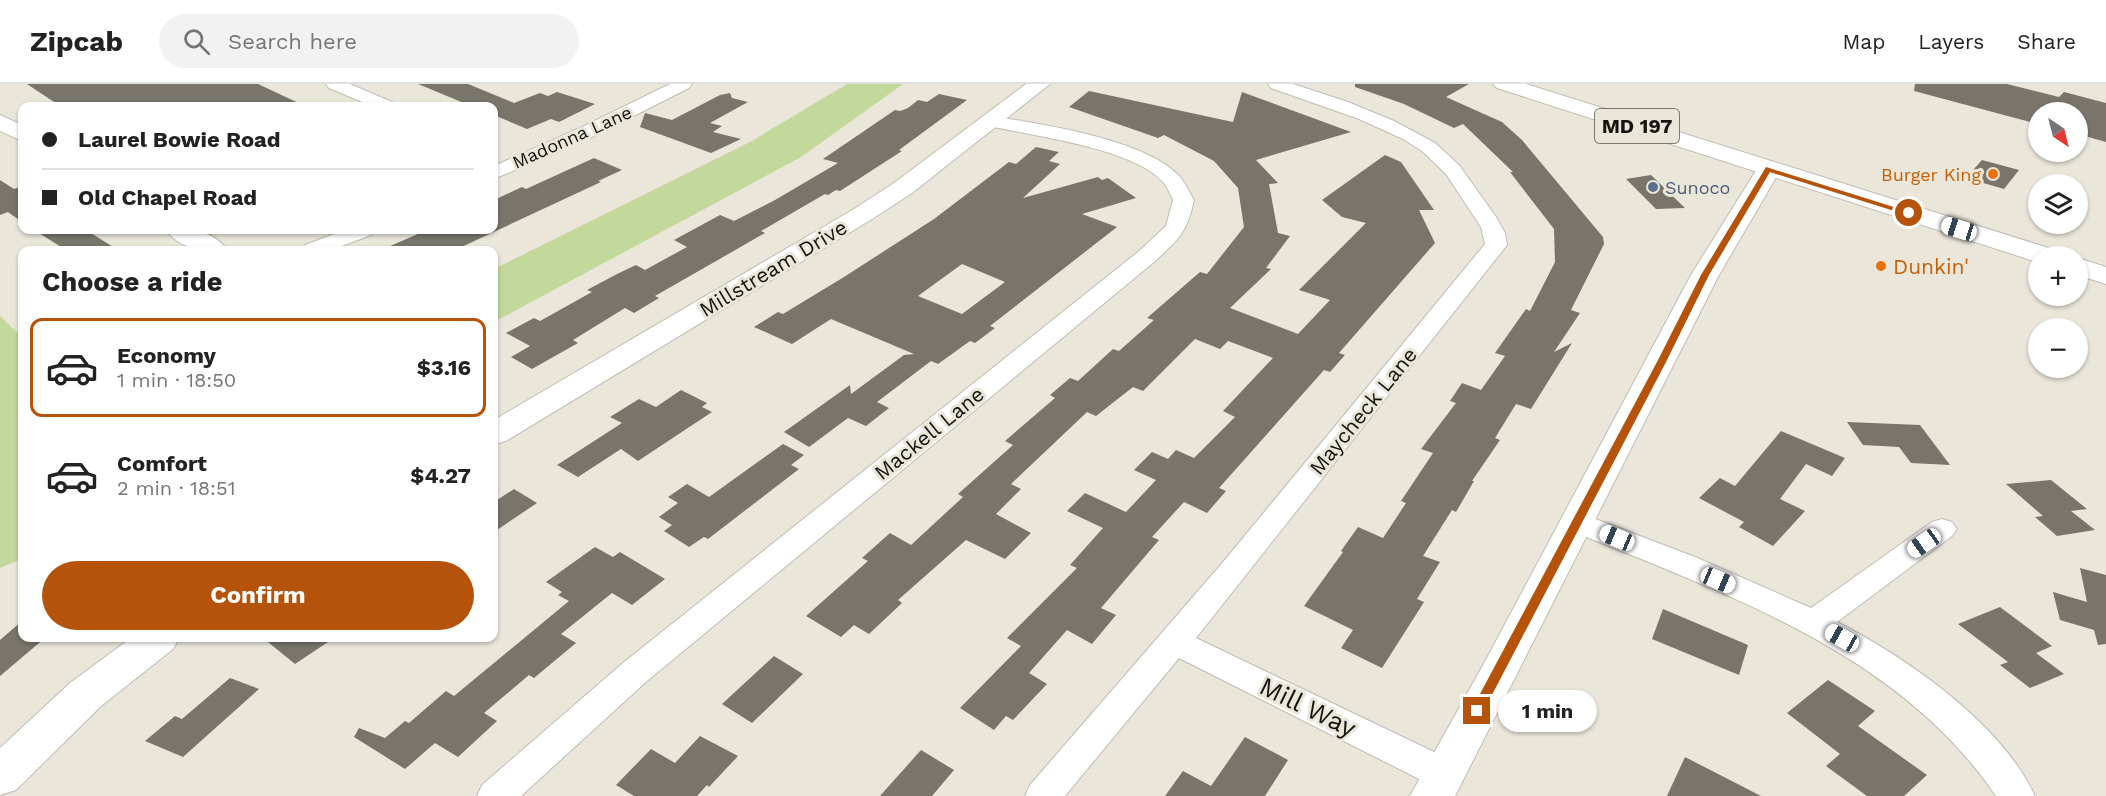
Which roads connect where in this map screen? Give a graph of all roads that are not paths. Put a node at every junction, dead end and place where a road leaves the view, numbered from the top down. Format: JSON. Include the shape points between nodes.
{"nodes":[{"id":1,"x":335,"y":84,"type":"edge"},
{"id":2,"x":683,"y":84,"type":"edge"},
{"id":3,"x":1040,"y":84,"type":"edge"},
{"id":4,"x":1277,"y":84,"type":"edge"},
{"id":5,"x":1504,"y":84,"type":"edge"},
{"id":6,"x":377,"y":102,"type":"edge"},
{"id":7,"x":991,"y":121,"type":"junction"},
{"id":8,"x":0,"y":122,"type":"edge"},
{"id":9,"x":18,"y":132,"type":"edge"},
{"id":10,"x":498,"y":155,"type":"edge"},
{"id":11,"x":515,"y":163,"type":"junction"},
{"id":12,"x":1769,"y":169,"type":"junction"},
{"id":13,"x":498,"y":170,"type":"edge"},
{"id":14,"x":186,"y":234,"type":"edge"},
{"id":15,"x":353,"y":234,"type":"edge"},
{"id":16,"x":207,"y":246,"type":"edge"},
{"id":17,"x":323,"y":246,"type":"edge"},
{"id":18,"x":2028,"y":250,"type":"edge"},
{"id":19,"x":2088,"y":270,"type":"edge"},
{"id":20,"x":2106,"y":276,"type":"edge"},
{"id":21,"x":499,"y":424,"type":"edge"},
{"id":22,"x":1577,"y":522,"type":"junction"},
{"id":23,"x":1942,"y":530,"type":"dead end"},
{"id":24,"x":1814,"y":622,"type":"junction"},
{"id":25,"x":1173,"y":641,"type":"junction"},
{"id":26,"x":154,"y":642,"type":"edge"},
{"id":27,"x":0,"y":776,"type":"edge"},
{"id":28,"x":1437,"y":785,"type":"edge"},
{"id":29,"x":495,"y":796,"type":"edge"},
{"id":30,"x":1044,"y":796,"type":"edge"},
{"id":31,"x":2017,"y":796,"type":"edge"}],
"edges":[{"from":1,"to":6,"type":"street"},
{"from":2,"to":11,"type":"street","name":"Madonna Lane"},
{"from":3,"to":7,"type":"street","name":"Millstream Drive"},
{"from":4,"to":25,"type":"street","name":"Maycheck Lane","via":[[1388,124],[1434,150],[1450,166],[1487,220],[1496,245]]},
{"from":5,"to":12,"type":"street","number":"MD 197"},
{"from":7,"to":21,"type":"street","name":"Millstream Drive","via":[[863,214]]},
{"from":7,"to":29,"type":"street","name":"Mackell Lane","via":[[1102,145],[1148,161],[1166,173],[1178,189],[1183,205],[1173,233],[635,672]]},
{"from":8,"to":9,"type":"street"},
{"from":10,"to":11,"type":"street"},
{"from":11,"to":13,"type":"street","name":"Madonna Lane"},
{"from":12,"to":18,"type":"street","number":"MD 197"},
{"from":12,"to":22,"type":"street","via":[[1720,248]]},
{"from":14,"to":16,"type":"street"},
{"from":15,"to":17,"type":"street"},
{"from":19,"to":20,"type":"street"},
{"from":22,"to":24,"type":"street"},
{"from":22,"to":28,"type":"street"},
{"from":23,"to":24,"type":"street"},
{"from":24,"to":31,"type":"street","via":[[1856,646],[1944,711],[1980,746]]},
{"from":25,"to":28,"type":"street","name":"Mill Way"},
{"from":25,"to":30,"type":"street","name":"Maycheck Lane"},
{"from":26,"to":27,"type":"street","via":[[85,695]]}]}
